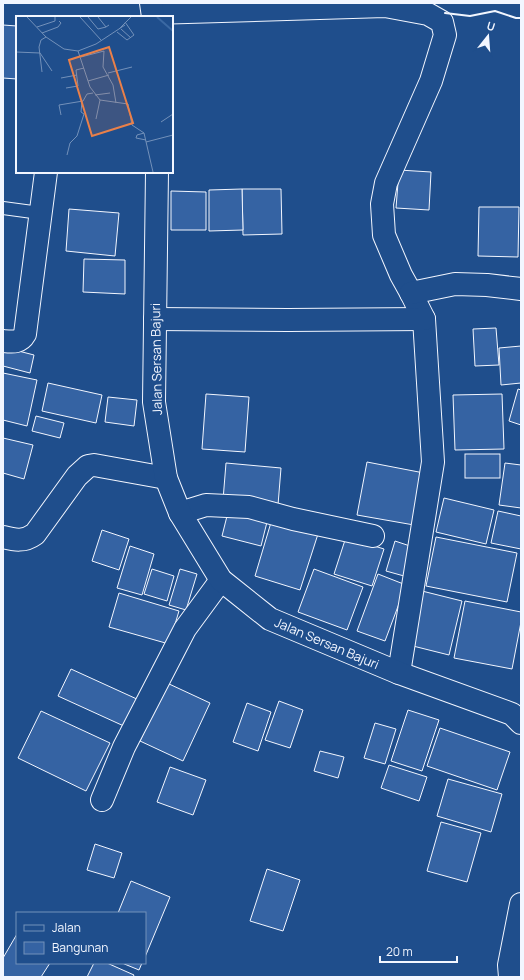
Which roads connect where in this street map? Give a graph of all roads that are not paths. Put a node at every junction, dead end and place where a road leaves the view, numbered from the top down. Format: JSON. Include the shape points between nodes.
{"nodes":[{"id":1,"x":153,"y":11,"type":"edge"},
{"id":2,"x":46,"y":173,"type":"edge"},
{"id":3,"x":157,"y":173,"type":"edge"},
{"id":4,"x":3,"y":208,"type":"edge"},
{"id":5,"x":40,"y":213,"type":"junction"},
{"id":6,"x":521,"y":289,"type":"edge"},
{"id":7,"x":411,"y":293,"type":"junction"},
{"id":8,"x":155,"y":319,"type":"junction"},
{"id":9,"x":424,"y":319,"type":"junction"},
{"id":10,"x":3,"y":341,"type":"edge"},
{"id":11,"x":166,"y":478,"type":"junction"},
{"id":12,"x":180,"y":514,"type":"junction"},
{"id":13,"x":373,"y":536,"type":"dead end"},
{"id":14,"x":3,"y":538,"type":"edge"},
{"id":15,"x":221,"y":580,"type":"junction"},
{"id":16,"x":399,"y":673,"type":"junction"},
{"id":17,"x":521,"y":723,"type":"edge"},
{"id":18,"x":102,"y":800,"type":"dead end"},
{"id":19,"x":521,"y":904,"type":"edge"},
{"id":20,"x":510,"y":977,"type":"edge"}],
"edges":[{"from":1,"to":7,"type":"street","via":[[385,6],[428,14],[442,22],[445,35],[431,81],[386,183],[382,204],[384,235],[400,275]]},
{"from":2,"to":5,"type":"street"},
{"from":3,"to":8,"type":"street","name":"Jalan Sersan Bajuri"},
{"from":4,"to":5,"type":"lane"},
{"from":5,"to":10,"type":"street","via":[[25,334],[19,341]]},
{"from":6,"to":7,"type":"street","via":[[455,284]]},
{"from":7,"to":9,"type":"street"},
{"from":8,"to":9,"type":"street"},
{"from":8,"to":11,"type":"street","name":"Jalan Sersan Bajuri","via":[[154,402]]},
{"from":9,"to":16,"type":"street","via":[[433,462]]},
{"from":11,"to":12,"type":"street","name":"Jalan Sersan Bajuri"},
{"from":11,"to":14,"type":"street","via":[[88,466],[77,476],[35,534],[23,540]]},
{"from":12,"to":13,"type":"street","via":[[206,505],[249,507]]},
{"from":12,"to":15,"type":"street","name":"Jalan Sersan Bajuri"},
{"from":15,"to":16,"type":"street","name":"Jalan Sersan Bajuri","via":[[270,619]]},
{"from":15,"to":18,"type":"street","via":[[186,629],[124,747]]},
{"from":16,"to":17,"type":"street","name":"Jalan Sersan Bajuri","via":[[512,714]]},
{"from":19,"to":20,"type":"street","via":[[509,965]]}]}
